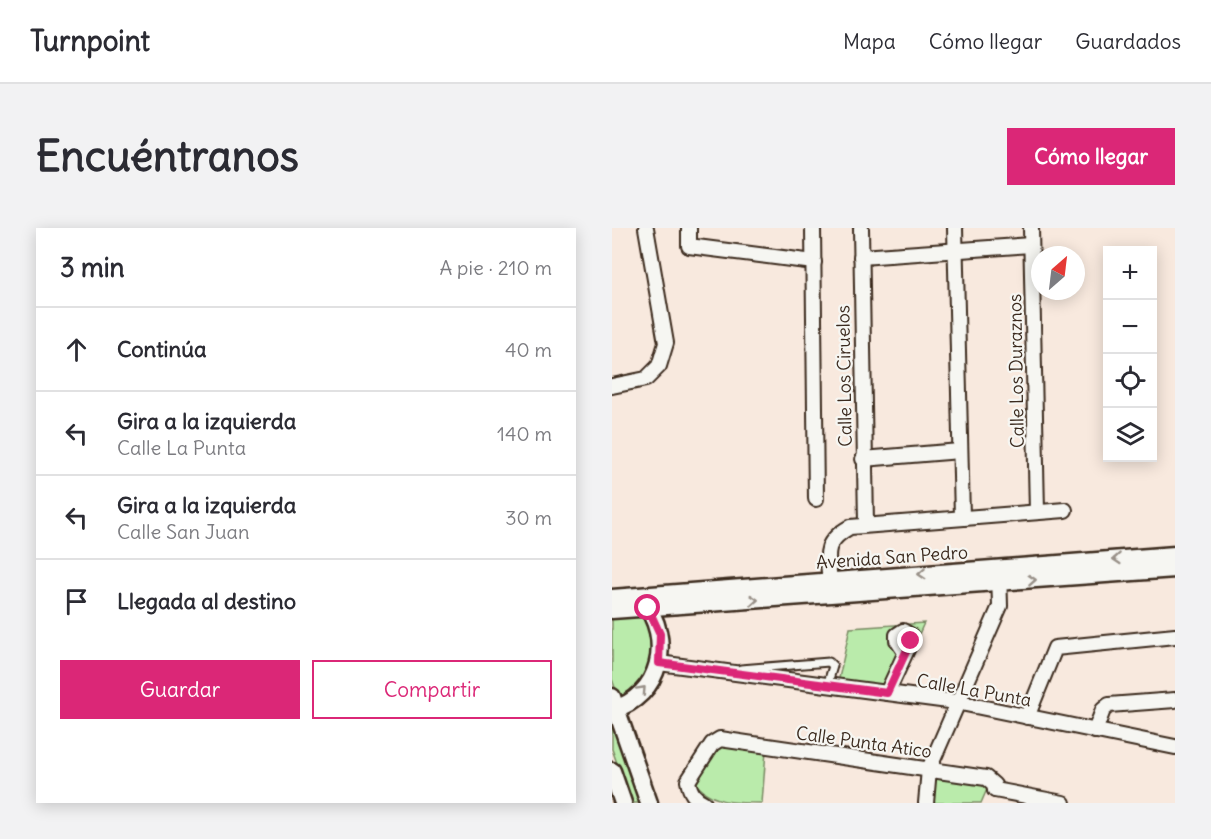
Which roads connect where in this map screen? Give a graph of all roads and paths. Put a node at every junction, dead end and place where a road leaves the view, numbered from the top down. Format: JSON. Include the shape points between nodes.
{"nodes":[{"id":1,"x":646,"y":228,"type":"edge"},
{"id":2,"x":688,"y":228,"type":"edge"},
{"id":3,"x":813,"y":228,"type":"edge"},
{"id":4,"x":861,"y":228,"type":"edge"},
{"id":5,"x":955,"y":228,"type":"edge"},
{"id":6,"x":1031,"y":228,"type":"edge"},
{"id":7,"x":1031,"y":245,"type":"junction"},
{"id":8,"x":956,"y":250,"type":"junction"},
{"id":9,"x":861,"y":257,"type":"junction"},
{"id":10,"x":814,"y":262,"type":"junction"},
{"id":11,"x":612,"y":386,"type":"edge"},
{"id":12,"x":960,"y":451,"type":"junction"},
{"id":13,"x":863,"y":459,"type":"junction"},
{"id":14,"x":816,"y":499,"type":"dead end"},
{"id":15,"x":1065,"y":510,"type":"dead end"},
{"id":16,"x":1037,"y":512,"type":"junction"},
{"id":17,"x":962,"y":518,"type":"junction"},
{"id":18,"x":866,"y":524,"type":"junction"},
{"id":19,"x":1175,"y":555,"type":"edge"},
{"id":20,"x":1175,"y":569,"type":"edge"},
{"id":21,"x":999,"y":576,"type":"junction"},
{"id":22,"x":830,"y":581,"type":"junction"},
{"id":23,"x":612,"y":598,"type":"edge"},
{"id":24,"x":643,"y":602,"type":"junction"},
{"id":25,"x":612,"y":610,"type":"edge"},
{"id":26,"x":1175,"y":636,"type":"edge"},
{"id":27,"x":905,"y":652,"type":"dead end"},
{"id":28,"x":659,"y":663,"type":"junction"},
{"id":29,"x":714,"y":670,"type":"junction"},
{"id":30,"x":827,"y":686,"type":"junction"},
{"id":31,"x":887,"y":693,"type":"junction"},
{"id":32,"x":1175,"y":699,"type":"edge"},
{"id":33,"x":956,"y":702,"type":"junction"},
{"id":34,"x":613,"y":705,"type":"edge"},
{"id":35,"x":1027,"y":717,"type":"junction"},
{"id":36,"x":1095,"y":731,"type":"junction"},
{"id":37,"x":1175,"y":747,"type":"edge"},
{"id":38,"x":928,"y":769,"type":"junction"},
{"id":39,"x":612,"y":771,"type":"edge"},
{"id":40,"x":992,"y":796,"type":"edge"},
{"id":41,"x":623,"y":803,"type":"edge"},
{"id":42,"x":649,"y":803,"type":"edge"},
{"id":43,"x":704,"y":803,"type":"edge"},
{"id":44,"x":927,"y":803,"type":"edge"},
{"id":45,"x":1063,"y":803,"type":"edge"}],
"edges":[{"from":1,"to":11,"type":"street","via":[[666,343],[658,366],[646,379]]},
{"from":2,"to":10,"type":"street","via":[[688,246]]},
{"from":3,"to":10,"type":"street"},
{"from":4,"to":9,"type":"street","name":"Calle Los Ciruelos"},
{"from":5,"to":8,"type":"street"},
{"from":6,"to":7,"type":"street","name":"Calle Los Duraznos"},
{"from":7,"to":8,"type":"street"},
{"from":7,"to":16,"type":"street","name":"Calle Los Duraznos"},
{"from":8,"to":9,"type":"street"},
{"from":8,"to":12,"type":"street"},
{"from":9,"to":13,"type":"street","name":"Calle Los Ciruelos"},
{"from":10,"to":14,"type":"street"},
{"from":12,"to":13,"type":"street"},
{"from":12,"to":17,"type":"street"},
{"from":13,"to":18,"type":"street","name":"Calle Los Ciruelos"},
{"from":15,"to":16,"type":"street"},
{"from":16,"to":17,"type":"street"},
{"from":17,"to":18,"type":"street"},
{"from":18,"to":22,"type":"street","via":[[839,533],[827,547]]},
{"from":19,"to":21,"type":"street","name":"Avenida San Pedro","one_way":true},
{"from":21,"to":20,"type":"street","name":"Avenida San Pedro","one_way":true},
{"from":21,"to":22,"type":"street","name":"Avenida San Pedro","one_way":true},
{"from":24,"to":21,"type":"street","name":"Avenida San Pedro","one_way":true},
{"from":21,"to":33,"type":"street","via":[[1000,606]]},
{"from":22,"to":24,"type":"street","name":"Avenida San Pedro"},
{"from":23,"to":24,"type":"street","name":"Avenida San Pedro"},
{"from":24,"to":25,"type":"street","name":"Avenida San Pedro"},
{"from":24,"to":28,"type":"street","via":[[660,634]]},
{"from":26,"to":35,"type":"street","via":[[1055,648]]},
{"from":27,"to":31,"type":"street"},
{"from":28,"to":29,"type":"street","name":"Calle La Punta"},
{"from":34,"to":28,"type":"street","one_way":true,"via":[[640,694]]},
{"from":29,"to":30,"type":"street","name":"Calle La Punta"},
{"from":29,"to":30,"type":"lane","via":[[829,662],[833,666]]},
{"from":30,"to":31,"type":"street","name":"Calle La Punta"},
{"from":31,"to":33,"type":"street","name":"Calle La Punta"},
{"from":32,"to":36,"type":"street","via":[[1109,705]]},
{"from":33,"to":35,"type":"street","name":"Calle La Punta"},
{"from":33,"to":38,"type":"street"},
{"from":34,"to":42,"type":"street"},
{"from":35,"to":36,"type":"street","name":"Calle La Punta"},
{"from":36,"to":37,"type":"street","name":"Calle La Punta"},
{"from":38,"to":40,"type":"street","name":"Calle Punta Atico","via":[[986,778],[994,785]]},
{"from":38,"to":43,"type":"street","name":"Calle Punta Atico","via":[[720,739],[712,744],[688,781],[697,800]]},
{"from":38,"to":44,"type":"street"},
{"from":39,"to":41,"type":"street"},
{"from":40,"to":45,"type":"street"}]}
